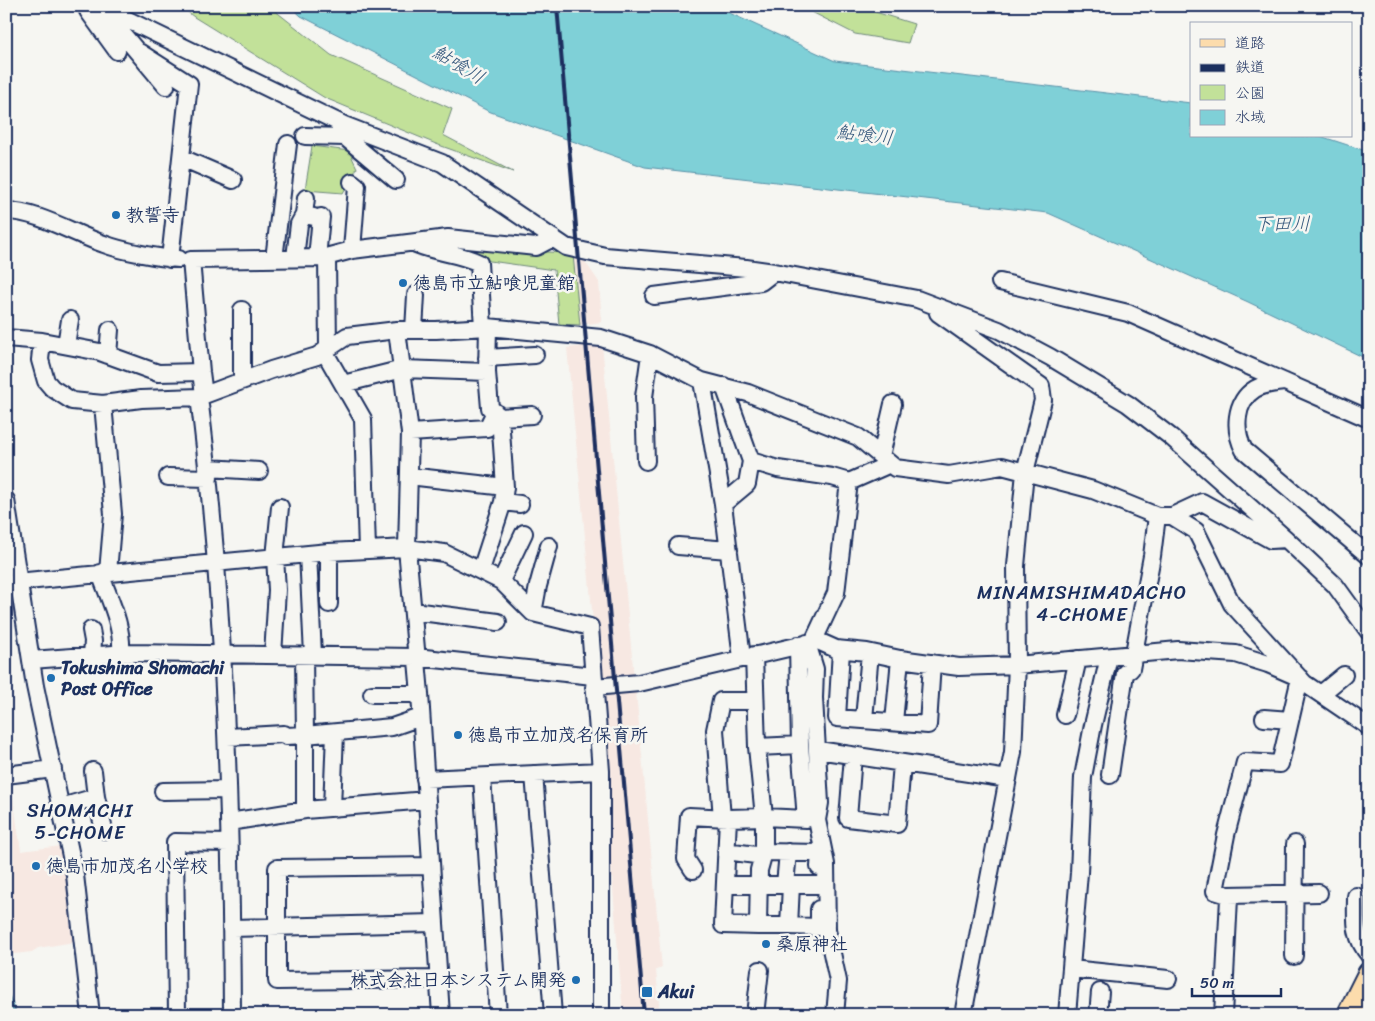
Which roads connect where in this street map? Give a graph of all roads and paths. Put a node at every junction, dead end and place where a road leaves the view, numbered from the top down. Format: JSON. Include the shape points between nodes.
{"nodes":[{"id":1,"x":89,"y":6,"type":"edge"},
{"id":2,"x":100,"y":7,"type":"edge"},
{"id":3,"x":117,"y":51,"type":"dead end"},
{"id":4,"x":139,"y":52,"type":"junction"},
{"id":5,"x":166,"y":86,"type":"dead end"},
{"id":6,"x":342,"y":130,"type":"junction"},
{"id":7,"x":305,"y":136,"type":"dead end"},
{"id":8,"x":288,"y":144,"type":"dead end"},
{"id":9,"x":182,"y":158,"type":"junction"},
{"id":10,"x":233,"y":180,"type":"dead end"},
{"id":11,"x":396,"y":180,"type":"dead end"},
{"id":12,"x":352,"y":182,"type":"dead end"},
{"id":13,"x":306,"y":198,"type":"dead end"},
{"id":14,"x":6,"y":211,"type":"edge"},
{"id":15,"x":304,"y":215,"type":"junction"},
{"id":16,"x":554,"y":238,"type":"junction"},
{"id":17,"x":411,"y":242,"type":"junction"},
{"id":18,"x":352,"y":250,"type":"junction"},
{"id":19,"x":295,"y":258,"type":"junction"},
{"id":20,"x":322,"y":258,"type":"junction"},
{"id":21,"x":170,"y":259,"type":"junction"},
{"id":22,"x":274,"y":259,"type":"junction"},
{"id":23,"x":191,"y":260,"type":"junction"},
{"id":24,"x":774,"y":272,"type":"junction"},
{"id":25,"x":1000,"y":282,"type":"dead end"},
{"id":26,"x":416,"y":295,"type":"dead end"},
{"id":27,"x":654,"y":296,"type":"dead end"},
{"id":28,"x":917,"y":299,"type":"junction"},
{"id":29,"x":242,"y":310,"type":"dead end"},
{"id":30,"x":70,"y":320,"type":"dead end"},
{"id":31,"x":485,"y":327,"type":"junction"},
{"id":32,"x":110,"y":330,"type":"dead end"},
{"id":33,"x":397,"y":330,"type":"junction"},
{"id":34,"x":414,"y":330,"type":"junction"},
{"id":35,"x":6,"y":338,"type":"edge"},
{"id":36,"x":42,"y":341,"type":"junction"},
{"id":37,"x":66,"y":345,"type":"junction"},
{"id":38,"x":326,"y":350,"type":"junction"},
{"id":39,"x":650,"y":354,"type":"junction"},
{"id":40,"x":108,"y":355,"type":"junction"},
{"id":41,"x":535,"y":356,"type":"dead end"},
{"id":42,"x":1245,"y":364,"type":"junction"},
{"id":43,"x":487,"y":365,"type":"junction"},
{"id":44,"x":403,"y":369,"type":"junction"},
{"id":45,"x":201,"y":372,"type":"junction"},
{"id":46,"x":242,"y":381,"type":"junction"},
{"id":47,"x":702,"y":381,"type":"junction"},
{"id":48,"x":1285,"y":382,"type":"junction"},
{"id":49,"x":343,"y":384,"type":"junction"},
{"id":50,"x":724,"y":386,"type":"junction"},
{"id":51,"x":1251,"y":393,"type":"junction"},
{"id":52,"x":202,"y":396,"type":"junction"},
{"id":53,"x":103,"y":404,"type":"junction"},
{"id":54,"x":893,"y":404,"type":"dead end"},
{"id":55,"x":497,"y":414,"type":"junction"},
{"id":56,"x":532,"y":415,"type":"dead end"},
{"id":57,"x":1369,"y":420,"type":"edge"},
{"id":58,"x":410,"y":433,"type":"junction"},
{"id":59,"x":886,"y":460,"type":"junction"},
{"id":60,"x":646,"y":461,"type":"dead end"},
{"id":61,"x":751,"y":461,"type":"junction"},
{"id":62,"x":259,"y":471,"type":"dead end"},
{"id":63,"x":1025,"y":472,"type":"junction"},
{"id":64,"x":209,"y":473,"type":"junction"},
{"id":65,"x":409,"y":476,"type":"junction"},
{"id":66,"x":168,"y":477,"type":"dead end"},
{"id":67,"x":849,"y":482,"type":"junction"},
{"id":68,"x":504,"y":495,"type":"junction"},
{"id":69,"x":6,"y":500,"type":"edge"},
{"id":70,"x":520,"y":504,"type":"dead end"},
{"id":71,"x":723,"y":504,"type":"junction"},
{"id":72,"x":280,"y":507,"type":"dead end"},
{"id":73,"x":1164,"y":516,"type":"junction"},
{"id":74,"x":524,"y":533,"type":"dead end"},
{"id":75,"x":1286,"y":539,"type":"junction"},
{"id":76,"x":549,"y":546,"type":"dead end"},
{"id":77,"x":678,"y":546,"type":"dead end"},
{"id":78,"x":406,"y":548,"type":"junction"},
{"id":79,"x":367,"y":550,"type":"junction"},
{"id":80,"x":729,"y":550,"type":"junction"},
{"id":81,"x":329,"y":552,"type":"junction"},
{"id":82,"x":308,"y":554,"type":"junction"},
{"id":83,"x":1369,"y":556,"type":"edge"},
{"id":84,"x":275,"y":557,"type":"junction"},
{"id":85,"x":215,"y":563,"type":"junction"},
{"id":86,"x":480,"y":570,"type":"junction"},
{"id":87,"x":104,"y":573,"type":"junction"},
{"id":88,"x":501,"y":581,"type":"junction"},
{"id":89,"x":12,"y":582,"type":"edge"},
{"id":90,"x":1335,"y":585,"type":"junction"},
{"id":91,"x":329,"y":604,"type":"dead end"},
{"id":92,"x":413,"y":612,"type":"junction"},
{"id":93,"x":533,"y":613,"type":"junction"},
{"id":94,"x":1369,"y":616,"type":"edge"},
{"id":95,"x":498,"y":622,"type":"dead end"},
{"id":96,"x":91,"y":630,"type":"dead end"},
{"id":97,"x":1369,"y":632,"type":"edge"},
{"id":98,"x":806,"y":644,"type":"junction"},
{"id":99,"x":840,"y":650,"type":"junction"},
{"id":100,"x":121,"y":653,"type":"junction"},
{"id":101,"x":870,"y":653,"type":"junction"},
{"id":102,"x":223,"y":654,"type":"junction"},
{"id":103,"x":1132,"y":654,"type":"junction"},
{"id":104,"x":273,"y":655,"type":"junction"},
{"id":105,"x":308,"y":655,"type":"junction"},
{"id":106,"x":92,"y":656,"type":"junction"},
{"id":107,"x":416,"y":657,"type":"junction"},
{"id":108,"x":748,"y":657,"type":"junction"},
{"id":109,"x":1109,"y":657,"type":"junction"},
{"id":110,"x":900,"y":659,"type":"junction"},
{"id":111,"x":1078,"y":659,"type":"junction"},
{"id":112,"x":31,"y":660,"type":"junction"},
{"id":113,"x":932,"y":663,"type":"junction"},
{"id":114,"x":1018,"y":665,"type":"junction"},
{"id":115,"x":1344,"y":675,"type":"dead end"},
{"id":116,"x":1300,"y":678,"type":"junction"},
{"id":117,"x":593,"y":682,"type":"junction"},
{"id":118,"x":372,"y":694,"type":"dead end"},
{"id":119,"x":420,"y":694,"type":"junction"},
{"id":120,"x":1321,"y":694,"type":"junction"},
{"id":121,"x":756,"y":701,"type":"junction"},
{"id":122,"x":1065,"y":715,"type":"dead end"},
{"id":123,"x":421,"y":717,"type":"junction"},
{"id":124,"x":1264,"y":718,"type":"dead end"},
{"id":125,"x":864,"y":719,"type":"junction"},
{"id":126,"x":1290,"y":720,"type":"junction"},
{"id":127,"x":894,"y":722,"type":"junction"},
{"id":128,"x":1369,"y":727,"type":"edge"},
{"id":129,"x":335,"y":733,"type":"junction"},
{"id":130,"x":306,"y":735,"type":"junction"},
{"id":131,"x":227,"y":737,"type":"junction"},
{"id":132,"x":800,"y":745,"type":"junction"},
{"id":133,"x":757,"y":747,"type":"junction"},
{"id":134,"x":818,"y":750,"type":"junction"},
{"id":135,"x":853,"y":756,"type":"junction"},
{"id":136,"x":902,"y":764,"type":"junction"},
{"id":137,"x":53,"y":769,"type":"junction"},
{"id":138,"x":93,"y":771,"type":"dead end"},
{"id":139,"x":601,"y":771,"type":"junction"},
{"id":140,"x":534,"y":774,"type":"junction"},
{"id":141,"x":6,"y":775,"type":"edge"},
{"id":142,"x":1110,"y":775,"type":"dead end"},
{"id":143,"x":482,"y":777,"type":"junction"},
{"id":144,"x":425,"y":779,"type":"junction"},
{"id":145,"x":1008,"y":780,"type":"junction"},
{"id":146,"x":227,"y":790,"type":"junction"},
{"id":147,"x":163,"y":791,"type":"dead end"},
{"id":148,"x":96,"y":798,"type":"junction"},
{"id":149,"x":427,"y":800,"type":"junction"},
{"id":150,"x":61,"y":807,"type":"junction"},
{"id":151,"x":332,"y":808,"type":"junction"},
{"id":152,"x":305,"y":810,"type":"junction"},
{"id":153,"x":764,"y":817,"type":"junction"},
{"id":154,"x":725,"y":818,"type":"junction"},
{"id":155,"x":812,"y":820,"type":"junction"},
{"id":156,"x":229,"y":822,"type":"junction"},
{"id":157,"x":104,"y":830,"type":"dead end"},
{"id":158,"x":229,"y":843,"type":"junction"},
{"id":159,"x":1295,"y":844,"type":"dead end"},
{"id":160,"x":726,"y":851,"type":"junction"},
{"id":161,"x":788,"y":852,"type":"junction"},
{"id":162,"x":763,"y":854,"type":"junction"},
{"id":163,"x":431,"y":866,"type":"junction"},
{"id":164,"x":692,"y":870,"type":"dead end"},
{"id":165,"x":725,"y":885,"type":"junction"},
{"id":166,"x":788,"y":885,"type":"junction"},
{"id":167,"x":818,"y":885,"type":"junction"},
{"id":168,"x":759,"y":886,"type":"junction"},
{"id":169,"x":1318,"y":893,"type":"dead end"},
{"id":170,"x":1295,"y":894,"type":"junction"},
{"id":171,"x":1228,"y":895,"type":"junction"},
{"id":172,"x":1356,"y":896,"type":"dead end"},
{"id":173,"x":434,"y":923,"type":"junction"},
{"id":174,"x":758,"y":926,"type":"junction"},
{"id":175,"x":789,"y":926,"type":"junction"},
{"id":176,"x":277,"y":927,"type":"junction"},
{"id":177,"x":232,"y":928,"type":"junction"},
{"id":178,"x":1369,"y":955,"type":"edge"},
{"id":179,"x":1294,"y":956,"type":"dead end"},
{"id":180,"x":1071,"y":969,"type":"junction"},
{"id":181,"x":760,"y":970,"type":"dead end"},
{"id":182,"x":1369,"y":973,"type":"edge"},
{"id":183,"x":1168,"y":978,"type":"dead end"},
{"id":184,"x":438,"y":979,"type":"junction"},
{"id":185,"x":1100,"y":992,"type":"dead end"},
{"id":186,"x":1369,"y":1006,"type":"edge"},
{"id":187,"x":91,"y":1015,"type":"edge"},
{"id":188,"x":177,"y":1015,"type":"edge"},
{"id":189,"x":232,"y":1015,"type":"edge"},
{"id":190,"x":441,"y":1015,"type":"edge"},
{"id":191,"x":498,"y":1015,"type":"edge"},
{"id":192,"x":553,"y":1015,"type":"edge"},
{"id":193,"x":601,"y":1015,"type":"edge"},
{"id":194,"x":755,"y":1015,"type":"edge"},
{"id":195,"x":835,"y":1015,"type":"edge"},
{"id":196,"x":963,"y":1015,"type":"edge"},
{"id":197,"x":1067,"y":1015,"type":"edge"},
{"id":198,"x":1098,"y":1015,"type":"edge"},
{"id":199,"x":1223,"y":1015,"type":"edge"},
{"id":200,"x":1348,"y":1015,"type":"edge"},
{"id":201,"x":1364,"y":1015,"type":"edge"}],
"edges":[{"from":1,"to":3,"type":"street","via":[[88,11]]},
{"from":2,"to":4,"type":"street"},
{"from":2,"to":6,"type":"street"},
{"from":4,"to":5,"type":"street"},
{"from":4,"to":9,"type":"street","via":[[189,84]]},
{"from":6,"to":7,"type":"street"},
{"from":6,"to":11,"type":"street"},
{"from":6,"to":16,"type":"street","via":[[442,163]]},
{"from":8,"to":22,"type":"street"},
{"from":9,"to":10,"type":"street"},
{"from":9,"to":21,"type":"street"},
{"from":12,"to":18,"type":"street","via":[[357,186]]},
{"from":13,"to":15,"type":"street"},
{"from":14,"to":21,"type":"street","via":[[39,218],[105,245]]},
{"from":15,"to":19,"type":"street","via":[[299,224]]},
{"from":15,"to":20,"type":"street","via":[[323,218]]},
{"from":16,"to":17,"type":"street","via":[[536,247],[448,238]]},
{"from":16,"to":24,"type":"street","via":[[566,247],[604,256]]},
{"from":17,"to":18,"type":"street"},
{"from":17,"to":31,"type":"street","via":[[479,263]]},
{"from":18,"to":20,"type":"street"},
{"from":19,"to":20,"type":"street"},
{"from":19,"to":22,"type":"street"},
{"from":20,"to":38,"type":"street"},
{"from":21,"to":23,"type":"street"},
{"from":22,"to":23,"type":"street"},
{"from":23,"to":45,"type":"street"},
{"from":24,"to":27,"type":"street","via":[[760,282]]},
{"from":24,"to":28,"type":"street"},
{"from":25,"to":42,"type":"street","via":[[1128,313]]},
{"from":26,"to":34,"type":"street"},
{"from":28,"to":63,"type":"street","via":[[1041,386],[1043,400]]},
{"from":28,"to":75,"type":"street","via":[[999,330],[1128,404],[1171,437]]},
{"from":29,"to":46,"type":"street"},
{"from":30,"to":37,"type":"street"},
{"from":31,"to":34,"type":"street"},
{"from":31,"to":39,"type":"street","via":[[601,338]]},
{"from":31,"to":43,"type":"street"},
{"from":32,"to":40,"type":"street"},
{"from":33,"to":34,"type":"street"},
{"from":33,"to":38,"type":"street","via":[[347,336]]},
{"from":33,"to":44,"type":"street"},
{"from":35,"to":36,"type":"street"},
{"from":36,"to":37,"type":"street"},
{"from":36,"to":53,"type":"street","via":[[40,360],[46,381],[52,388],[72,401]]},
{"from":37,"to":40,"type":"street"},
{"from":38,"to":46,"type":"street","via":[[317,356]]},
{"from":38,"to":49,"type":"street"},
{"from":39,"to":47,"type":"street"},
{"from":39,"to":60,"type":"street","via":[[644,397]]},
{"from":40,"to":45,"type":"street","via":[[158,373]]},
{"from":41,"to":43,"type":"street"},
{"from":42,"to":48,"type":"street"},
{"from":42,"to":51,"type":"street"},
{"from":43,"to":44,"type":"street"},
{"from":43,"to":55,"type":"street","via":[[490,408]]},
{"from":44,"to":49,"type":"street"},
{"from":44,"to":58,"type":"street"},
{"from":45,"to":52,"type":"street"},
{"from":46,"to":52,"type":"street"},
{"from":47,"to":50,"type":"street"},
{"from":47,"to":71,"type":"street"},
{"from":48,"to":51,"type":"street","via":[[1268,384]]},
{"from":48,"to":57,"type":"street"},
{"from":49,"to":79,"type":"street","via":[[363,419]]},
{"from":50,"to":59,"type":"street","via":[[858,437]]},
{"from":50,"to":61,"type":"street"},
{"from":51,"to":83,"type":"street","via":[[1244,400],[1237,427],[1244,450]]},
{"from":52,"to":53,"type":"street"},
{"from":52,"to":64,"type":"street"},
{"from":53,"to":87,"type":"street","via":[[114,514]]},
{"from":54,"to":59,"type":"street"},
{"from":55,"to":56,"type":"street"},
{"from":55,"to":58,"type":"street","via":[[487,428]]},
{"from":55,"to":68,"type":"street"},
{"from":58,"to":65,"type":"street"},
{"from":59,"to":63,"type":"street","via":[[896,468],[949,475],[1002,466]]},
{"from":59,"to":67,"type":"street"},
{"from":61,"to":67,"type":"street"},
{"from":61,"to":71,"type":"street","via":[[747,484]]},
{"from":62,"to":64,"type":"street"},
{"from":63,"to":73,"type":"street","via":[[1093,490]]},
{"from":63,"to":114,"type":"street","via":[[1016,566]]},
{"from":64,"to":66,"type":"street"},
{"from":64,"to":85,"type":"street"},
{"from":65,"to":68,"type":"street"},
{"from":65,"to":78,"type":"street"},
{"from":67,"to":98,"type":"street","via":[[836,593]]},
{"from":68,"to":70,"type":"street"},
{"from":68,"to":86,"type":"street"},
{"from":69,"to":89,"type":"street"},
{"from":71,"to":80,"type":"street"},
{"from":72,"to":84,"type":"street"},
{"from":73,"to":75,"type":"street","via":[[1202,502],[1271,540]]},
{"from":73,"to":103,"type":"street","via":[[1152,556]]},
{"from":73,"to":116,"type":"street","via":[[1196,531],[1232,604]]},
{"from":74,"to":88,"type":"street"},
{"from":75,"to":90,"type":"street"},
{"from":76,"to":93,"type":"street"},
{"from":77,"to":80,"type":"street"},
{"from":78,"to":79,"type":"street"},
{"from":78,"to":86,"type":"street","via":[[444,553]]},
{"from":78,"to":92,"type":"street"},
{"from":79,"to":81,"type":"street"},
{"from":80,"to":108,"type":"street"},
{"from":81,"to":82,"type":"street"},
{"from":81,"to":91,"type":"street"},
{"from":82,"to":84,"type":"street"},
{"from":82,"to":105,"type":"street"},
{"from":84,"to":85,"type":"street"},
{"from":84,"to":104,"type":"street"},
{"from":85,"to":87,"type":"street"},
{"from":85,"to":102,"type":"street"},
{"from":86,"to":88,"type":"street"},
{"from":87,"to":89,"type":"street"},
{"from":87,"to":100,"type":"street","via":[[118,620]]},
{"from":88,"to":93,"type":"street"},
{"from":89,"to":112,"type":"street"},
{"from":90,"to":94,"type":"street"},
{"from":90,"to":97,"type":"street"},
{"from":92,"to":95,"type":"street"},
{"from":92,"to":107,"type":"street"},
{"from":93,"to":117,"type":"street","via":[[590,627]]},
{"from":96,"to":106,"type":"street"},
{"from":98,"to":99,"type":"street","via":[[818,641]]},
{"from":98,"to":108,"type":"street"},
{"from":98,"to":132,"type":"street"},
{"from":98,"to":134,"type":"street","via":[[815,670]]},
{"from":99,"to":101,"type":"street"},
{"from":99,"to":125,"type":"street","via":[[837,718]]},
{"from":100,"to":102,"type":"street"},
{"from":100,"to":106,"type":"street"},
{"from":101,"to":110,"type":"street"},
{"from":101,"to":125,"type":"street"},
{"from":102,"to":104,"type":"street"},
{"from":102,"to":131,"type":"street"},
{"from":103,"to":109,"type":"street"},
{"from":103,"to":116,"type":"street","via":[[1178,650],[1236,654]]},
{"from":103,"to":142,"type":"street","via":[[1131,668],[1125,673]]},
{"from":104,"to":105,"type":"street"},
{"from":105,"to":107,"type":"street"},
{"from":105,"to":130,"type":"street"},
{"from":106,"to":112,"type":"street"},
{"from":107,"to":117,"type":"street"},
{"from":107,"to":119,"type":"street"},
{"from":108,"to":117,"type":"street","via":[[639,683]]},
{"from":108,"to":121,"type":"street"},
{"from":109,"to":111,"type":"street"},
{"from":109,"to":180,"type":"street","via":[[1083,777]]},
{"from":110,"to":113,"type":"street"},
{"from":110,"to":127,"type":"street"},
{"from":111,"to":114,"type":"street"},
{"from":111,"to":122,"type":"street"},
{"from":112,"to":137,"type":"street"},
{"from":113,"to":114,"type":"street"},
{"from":113,"to":127,"type":"street","via":[[928,725]]},
{"from":114,"to":145,"type":"street","via":[[1013,752]]},
{"from":115,"to":120,"type":"street"},
{"from":116,"to":120,"type":"street"},
{"from":116,"to":126,"type":"street"},
{"from":117,"to":139,"type":"street"},
{"from":118,"to":119,"type":"street"},
{"from":119,"to":123,"type":"street"},
{"from":120,"to":128,"type":"street"},
{"from":121,"to":133,"type":"street"},
{"from":121,"to":154,"type":"street","via":[[721,701],[715,730]]},
{"from":123,"to":129,"type":"street","via":[[392,727]]},
{"from":123,"to":144,"type":"street"},
{"from":124,"to":126,"type":"street"},
{"from":125,"to":127,"type":"street"},
{"from":126,"to":171,"type":"street","via":[[1280,764],[1245,762],[1215,891]]},
{"from":129,"to":130,"type":"street"},
{"from":129,"to":151,"type":"street"},
{"from":130,"to":131,"type":"street"},
{"from":130,"to":152,"type":"street"},
{"from":131,"to":146,"type":"street"},
{"from":132,"to":133,"type":"street"},
{"from":132,"to":155,"type":"street"},
{"from":133,"to":153,"type":"street"},
{"from":134,"to":135,"type":"street"},
{"from":134,"to":155,"type":"street","via":[[820,803]]},
{"from":135,"to":136,"type":"street"},
{"from":135,"to":136,"type":"street","via":[[848,818],[897,824]]},
{"from":136,"to":145,"type":"street"},
{"from":137,"to":141,"type":"street"},
{"from":137,"to":150,"type":"street"},
{"from":138,"to":148,"type":"street"},
{"from":139,"to":140,"type":"street"},
{"from":139,"to":193,"type":"street"},
{"from":140,"to":143,"type":"street"},
{"from":140,"to":192,"type":"street"},
{"from":143,"to":144,"type":"street"},
{"from":143,"to":191,"type":"street"},
{"from":144,"to":149,"type":"street"},
{"from":145,"to":196,"type":"street"},
{"from":146,"to":147,"type":"street"},
{"from":146,"to":156,"type":"street"},
{"from":148,"to":150,"type":"street"},
{"from":148,"to":157,"type":"street"},
{"from":149,"to":151,"type":"street"},
{"from":149,"to":163,"type":"street"},
{"from":150,"to":187,"type":"street","via":[[75,875]]},
{"from":151,"to":152,"type":"street"},
{"from":152,"to":156,"type":"street"},
{"from":153,"to":154,"type":"street"},
{"from":153,"to":155,"type":"street"},
{"from":153,"to":162,"type":"street"},
{"from":154,"to":160,"type":"street"},
{"from":154,"to":164,"type":"street","via":[[689,816],[686,859]]},
{"from":155,"to":195,"type":"street","via":[[826,864],[827,930],[838,981]]},
{"from":156,"to":158,"type":"street"},
{"from":158,"to":177,"type":"street"},
{"from":158,"to":188,"type":"street","via":[[175,842]]},
{"from":159,"to":170,"type":"street"},
{"from":160,"to":162,"type":"street"},
{"from":160,"to":165,"type":"street"},
{"from":161,"to":162,"type":"street"},
{"from":161,"to":166,"type":"street"},
{"from":161,"to":167,"type":"street","via":[[820,853]]},
{"from":162,"to":168,"type":"street"},
{"from":163,"to":173,"type":"street"},
{"from":163,"to":176,"type":"street","via":[[277,868]]},
{"from":165,"to":168,"type":"street"},
{"from":165,"to":174,"type":"street","via":[[723,925]]},
{"from":166,"to":167,"type":"street"},
{"from":166,"to":168,"type":"street"},
{"from":166,"to":175,"type":"street"},
{"from":167,"to":175,"type":"street","via":[[819,927]]},
{"from":168,"to":174,"type":"street"},
{"from":169,"to":170,"type":"street"},
{"from":170,"to":171,"type":"street"},
{"from":170,"to":179,"type":"street"},
{"from":171,"to":199,"type":"street"},
{"from":172,"to":178,"type":"street","via":[[1355,928],[1361,946]]},
{"from":173,"to":176,"type":"street"},
{"from":173,"to":184,"type":"street"},
{"from":174,"to":175,"type":"street"},
{"from":176,"to":177,"type":"street"},
{"from":176,"to":184,"type":"street","via":[[277,981]]},
{"from":177,"to":189,"type":"street"},
{"from":180,"to":183,"type":"street"},
{"from":180,"to":197,"type":"street"},
{"from":181,"to":194,"type":"street"},
{"from":182,"to":200,"type":"main road"},
{"from":184,"to":190,"type":"street"},
{"from":185,"to":198,"type":"street"},
{"from":186,"to":201,"type":"main road"}]}
